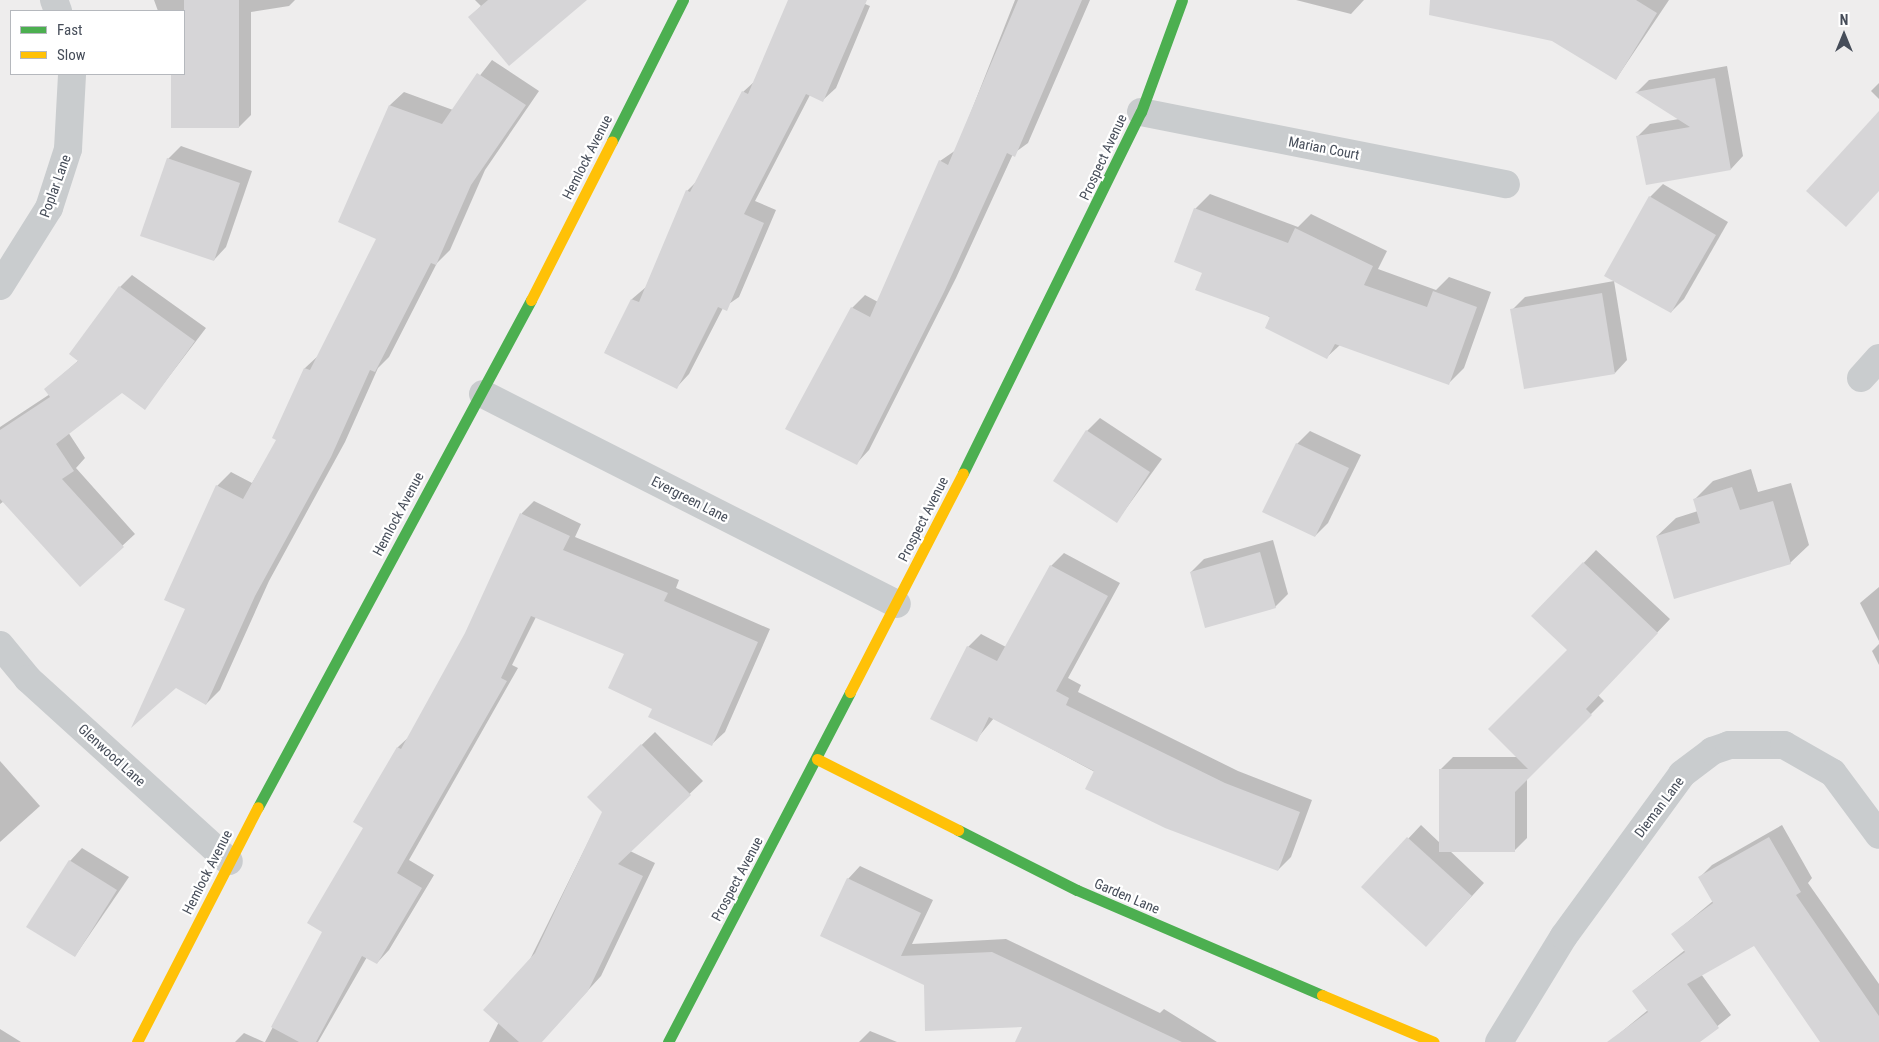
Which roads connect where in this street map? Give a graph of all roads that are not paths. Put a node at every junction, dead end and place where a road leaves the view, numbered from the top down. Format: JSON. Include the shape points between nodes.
{"nodes":[{"id":1,"x":684,"y":0,"type":"edge"},
{"id":2,"x":1182,"y":0,"type":"edge"},
{"id":3,"x":72,"y":75,"type":"edge"},
{"id":4,"x":1141,"y":112,"type":"junction"},
{"id":5,"x":1506,"y":184,"type":"dead end"},
{"id":6,"x":0,"y":286,"type":"edge"},
{"id":7,"x":483,"y":394,"type":"junction"},
{"id":8,"x":897,"y":604,"type":"junction"},
{"id":9,"x":0,"y":645,"type":"edge"},
{"id":10,"x":817,"y":759,"type":"junction"},
{"id":11,"x":1879,"y":836,"type":"edge"},
{"id":12,"x":229,"y":860,"type":"junction"},
{"id":13,"x":137,"y":1042,"type":"edge"},
{"id":14,"x":668,"y":1042,"type":"edge"},
{"id":15,"x":1434,"y":1042,"type":"edge"},
{"id":16,"x":1499,"y":1042,"type":"edge"}],
"edges":[{"from":1,"to":7,"type":"street","name":"Hemlock Avenue"},
{"from":2,"to":4,"type":"street","name":"Prospect Avenue"},
{"from":3,"to":6,"type":"street","name":"Poplar Lane","via":[[68,149],[50,208]]},
{"from":4,"to":5,"type":"street","name":"Marian Court"},
{"from":4,"to":8,"type":"street","name":"Prospect Avenue","via":[[1036,333]]},
{"from":7,"to":8,"type":"street","name":"Evergreen Lane"},
{"from":7,"to":12,"type":"street","name":"Hemlock Avenue"},
{"from":8,"to":10,"type":"street","name":"Prospect Avenue"},
{"from":9,"to":12,"type":"street","name":"Glenwood Lane","via":[[28,679]]},
{"from":10,"to":14,"type":"street","name":"Prospect Avenue"},
{"from":10,"to":15,"type":"street","name":"Garden Lane","via":[[1077,890]]},
{"from":11,"to":16,"type":"street","name":"Dieman Lane","via":[[1833,773],[1784,745],[1729,745],[1712,751],[1682,774],[1576,920]]},
{"from":12,"to":13,"type":"street","name":"Hemlock Avenue"}]}
